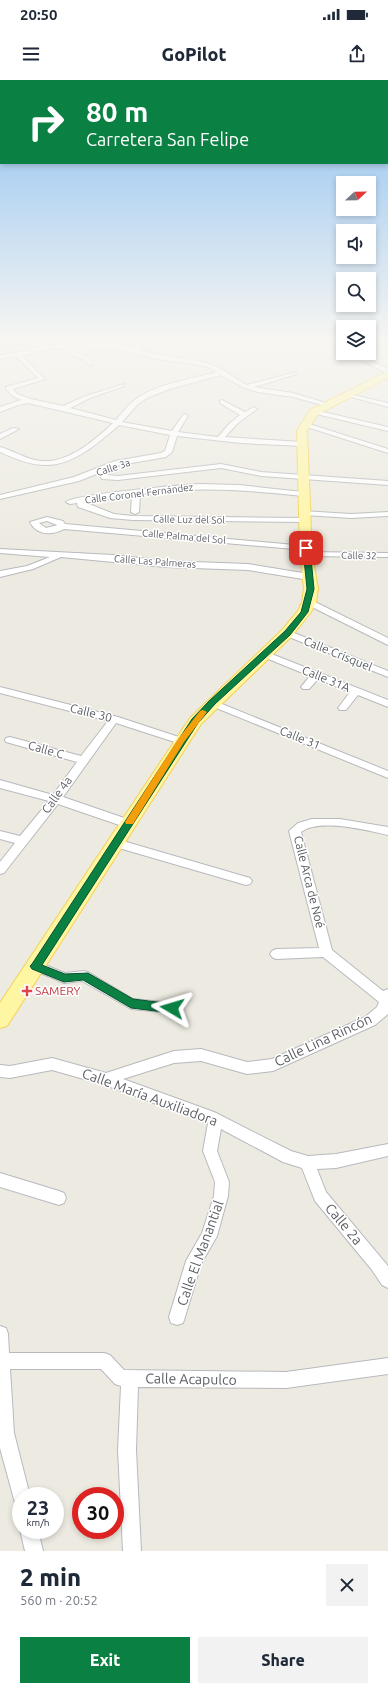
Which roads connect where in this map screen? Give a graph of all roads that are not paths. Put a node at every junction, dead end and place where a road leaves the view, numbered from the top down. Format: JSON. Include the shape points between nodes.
{"nodes":[{"id":1,"x":63,"y":408,"type":"edge"},
{"id":2,"x":131,"y":408,"type":"edge"},
{"id":3,"x":232,"y":408,"type":"edge"},
{"id":4,"x":321,"y":408,"type":"edge"},
{"id":5,"x":254,"y":409,"type":"dead end"},
{"id":6,"x":314,"y":412,"type":"junction"},
{"id":7,"x":244,"y":414,"type":"junction"},
{"id":8,"x":185,"y":416,"type":"dead end"},
{"id":9,"x":118,"y":423,"type":"junction"},
{"id":10,"x":306,"y":425,"type":"junction"},
{"id":11,"x":15,"y":428,"type":"dead end"},
{"id":12,"x":388,"y":430,"type":"edge"},
{"id":13,"x":174,"y":433,"type":"junction"},
{"id":14,"x":0,"y":437,"type":"edge"},
{"id":15,"x":221,"y":438,"type":"junction"},
{"id":16,"x":302,"y":444,"type":"junction"},
{"id":17,"x":0,"y":449,"type":"edge"},
{"id":18,"x":388,"y":451,"type":"edge"},
{"id":19,"x":101,"y":470,"type":"junction"},
{"id":20,"x":302,"y":476,"type":"junction"},
{"id":21,"x":388,"y":483,"type":"edge"},
{"id":22,"x":136,"y":492,"type":"junction"},
{"id":23,"x":303,"y":494,"type":"junction"},
{"id":24,"x":0,"y":498,"type":"edge"},
{"id":25,"x":80,"y":500,"type":"junction"},
{"id":26,"x":70,"y":502,"type":"dead end"},
{"id":27,"x":135,"y":512,"type":"dead end"},
{"id":28,"x":388,"y":514,"type":"edge"},
{"id":29,"x":305,"y":517,"type":"junction"},
{"id":30,"x":62,"y":526,"type":"dead end"},
{"id":31,"x":0,"y":551,"type":"edge"},
{"id":32,"x":306,"y":551,"type":"junction"},
{"id":33,"x":60,"y":555,"type":"junction"},
{"id":34,"x":388,"y":556,"type":"edge"},
{"id":35,"x":0,"y":574,"type":"edge"},
{"id":36,"x":309,"y":577,"type":"junction"},
{"id":37,"x":309,"y":602,"type":"junction"},
{"id":38,"x":287,"y":633,"type":"junction"},
{"id":39,"x":388,"y":642,"type":"edge"},
{"id":40,"x":264,"y":654,"type":"junction"},
{"id":41,"x":388,"y":674,"type":"edge"},
{"id":42,"x":316,"y":675,"type":"junction"},
{"id":43,"x":306,"y":687,"type":"dead end"},
{"id":44,"x":0,"y":690,"type":"edge"},
{"id":45,"x":356,"y":691,"type":"junction"},
{"id":46,"x":212,"y":703,"type":"junction"},
{"id":47,"x":388,"y":704,"type":"edge"},
{"id":48,"x":343,"y":708,"type":"dead end"},
{"id":49,"x":114,"y":719,"type":"junction"},
{"id":50,"x":10,"y":740,"type":"dead end"},
{"id":51,"x":181,"y":741,"type":"junction"},
{"id":52,"x":82,"y":760,"type":"junction"},
{"id":53,"x":388,"y":775,"type":"edge"},
{"id":54,"x":0,"y":784,"type":"edge"},
{"id":55,"x":56,"y":799,"type":"junction"},
{"id":56,"x":128,"y":824,"type":"junction"},
{"id":57,"x":388,"y":831,"type":"edge"},
{"id":58,"x":0,"y":835,"type":"edge"},
{"id":59,"x":23,"y":841,"type":"junction"},
{"id":60,"x":116,"y":843,"type":"junction"},
{"id":61,"x":0,"y":870,"type":"edge"},
{"id":62,"x":246,"y":881,"type":"dead end"},
{"id":63,"x":326,"y":952,"type":"junction"},
{"id":64,"x":276,"y":954,"type":"dead end"},
{"id":65,"x":35,"y":966,"type":"junction"},
{"id":66,"x":387,"y":996,"type":"edge"},
{"id":67,"x":172,"y":1008,"type":"dead end"},
{"id":68,"x":0,"y":1020,"type":"edge"},
{"id":69,"x":0,"y":1071,"type":"edge"},
{"id":70,"x":106,"y":1079,"type":"junction"},
{"id":71,"x":216,"y":1120,"type":"junction"},
{"id":72,"x":388,"y":1150,"type":"edge"},
{"id":73,"x":308,"y":1163,"type":"junction"},
{"id":74,"x":0,"y":1180,"type":"edge"},
{"id":75,"x":59,"y":1198,"type":"dead end"},
{"id":76,"x":388,"y":1280,"type":"edge"},
{"id":77,"x":177,"y":1317,"type":"dead end"},
{"id":78,"x":0,"y":1334,"type":"edge"},
{"id":79,"x":1,"y":1361,"type":"edge"},
{"id":80,"x":388,"y":1366,"type":"edge"},
{"id":81,"x":130,"y":1378,"type":"junction"},
{"id":82,"x":18,"y":1487,"type":"edge"},
{"id":83,"x":31,"y":1539,"type":"edge"},
{"id":84,"x":34,"y":1551,"type":"edge"},
{"id":85,"x":132,"y":1551,"type":"edge"}],
"edges":[{"from":1,"to":9,"type":"street"},
{"from":2,"to":9,"type":"street"},
{"from":3,"to":7,"type":"street"},
{"from":4,"to":6,"type":"main road"},
{"from":5,"to":7,"type":"street"},
{"from":6,"to":10,"type":"main road"},
{"from":6,"to":12,"type":"street"},
{"from":7,"to":15,"type":"street"},
{"from":8,"to":13,"type":"street","name":"Calle 3a"},
{"from":9,"to":13,"type":"street"},
{"from":9,"to":17,"type":"street","via":[[69,460],[51,464],[26,461]]},
{"from":10,"to":16,"type":"main road","via":[[302,431]]},
{"from":10,"to":18,"type":"street"},
{"from":11,"to":14,"type":"street"},
{"from":13,"to":15,"type":"street"},
{"from":13,"to":19,"type":"street","name":"Calle 3a","via":[[168,452],[163,455],[118,463]]},
{"from":15,"to":16,"type":"street"},
{"from":16,"to":20,"type":"main road"},
{"from":19,"to":20,"type":"street","via":[[103,476],[108,478],[212,466],[261,474]]},
{"from":19,"to":24,"type":"street","name":"Calle 3a","via":[[76,480]]},
{"from":20,"to":21,"type":"street"},
{"from":20,"to":23,"type":"main road"},
{"from":22,"to":23,"type":"street","name":"Calle Coronel Fernández","via":[[226,486]]},
{"from":22,"to":25,"type":"street","name":"Calle Coronel Fernández"},
{"from":22,"to":27,"type":"street"},
{"from":23,"to":29,"type":"main road"},
{"from":25,"to":26,"type":"street","name":"Calle Coronel Fernández"},
{"from":25,"to":29,"type":"street","name":"Calle Luz del Sol","via":[[81,505],[113,516],[133,518]]},
{"from":28,"to":29,"type":"street"},
{"from":29,"to":32,"type":"main road"},
{"from":30,"to":32,"type":"street","name":"Calle Palma del Sol"},
{"from":31,"to":33,"type":"street","name":"Calle Las Palmeras"},
{"from":32,"to":34,"type":"street","name":"Calle 32"},
{"from":32,"to":36,"type":"main road"},
{"from":33,"to":35,"type":"street","via":[[24,571]]},
{"from":33,"to":36,"type":"street","name":"Calle Las Palmeras","via":[[166,564],[248,567]]},
{"from":36,"to":37,"type":"main road"},
{"from":37,"to":38,"type":"main road"},
{"from":37,"to":39,"type":"street"},
{"from":38,"to":40,"type":"main road"},
{"from":38,"to":41,"type":"street","name":"Calle Crisquel"},
{"from":40,"to":42,"type":"street","name":"Calle 31A"},
{"from":40,"to":46,"type":"main road"},
{"from":42,"to":43,"type":"street"},
{"from":42,"to":45,"type":"street","name":"Calle 31A"},
{"from":44,"to":49,"type":"street","name":"Calle 30"},
{"from":45,"to":47,"type":"street","name":"Calle 31A"},
{"from":45,"to":48,"type":"street"},
{"from":46,"to":51,"type":"main road","via":[[194,721]]},
{"from":46,"to":53,"type":"street","name":"Calle 31"},
{"from":49,"to":51,"type":"street","name":"Calle 30"},
{"from":49,"to":52,"type":"street","name":"Calle 4a"},
{"from":50,"to":52,"type":"street","name":"Calle C"},
{"from":51,"to":56,"type":"main road"},
{"from":52,"to":55,"type":"street","name":"Calle 4a"},
{"from":54,"to":55,"type":"street"},
{"from":55,"to":56,"type":"street"},
{"from":55,"to":59,"type":"street","name":"Calle 4a"},
{"from":56,"to":60,"type":"main road"},
{"from":57,"to":63,"type":"street","name":"Calle Arca de Noé","via":[[354,824],[322,823],[300,827],[295,831]]},
{"from":58,"to":59,"type":"street"},
{"from":59,"to":61,"type":"street","name":"Calle 4a"},
{"from":60,"to":62,"type":"street"},
{"from":60,"to":65,"type":"main road"},
{"from":63,"to":64,"type":"street"},
{"from":63,"to":66,"type":"street"},
{"from":65,"to":67,"type":"street","via":[[64,978],[84,976],[131,1004]]},
{"from":65,"to":68,"type":"main road"},
{"from":66,"to":70,"type":"street","name":"Calle Lina Rincón","via":[[383,1010],[370,1021],[273,1064],[247,1068],[201,1055],[174,1057]]},
{"from":69,"to":70,"type":"street","name":"Calle María Auxiliadora","via":[[10,1072],[52,1064]]},
{"from":70,"to":71,"type":"street","name":"Calle María Auxiliadora"},
{"from":71,"to":73,"type":"street","name":"Calle María Auxiliadora","via":[[288,1157]]},
{"from":71,"to":77,"type":"street","name":"Calle El Manantial","via":[[210,1151],[222,1182],[221,1196],[209,1236],[194,1261]]},
{"from":72,"to":73,"type":"street","name":"Calle María Auxiliadora"},
{"from":73,"to":76,"type":"street","name":"Calle 2a","via":[[320,1196]]},
{"from":74,"to":75,"type":"street"},
{"from":78,"to":79,"type":"street"},
{"from":79,"to":81,"type":"street","name":"Calle Acapulco","via":[[104,1361],[121,1378]]},
{"from":79,"to":82,"type":"street","via":[[5,1433]]},
{"from":80,"to":81,"type":"street","name":"Calle Acapulco","via":[[286,1380]]},
{"from":81,"to":85,"type":"street","via":[[127,1450]]},
{"from":83,"to":84,"type":"street"}]}
